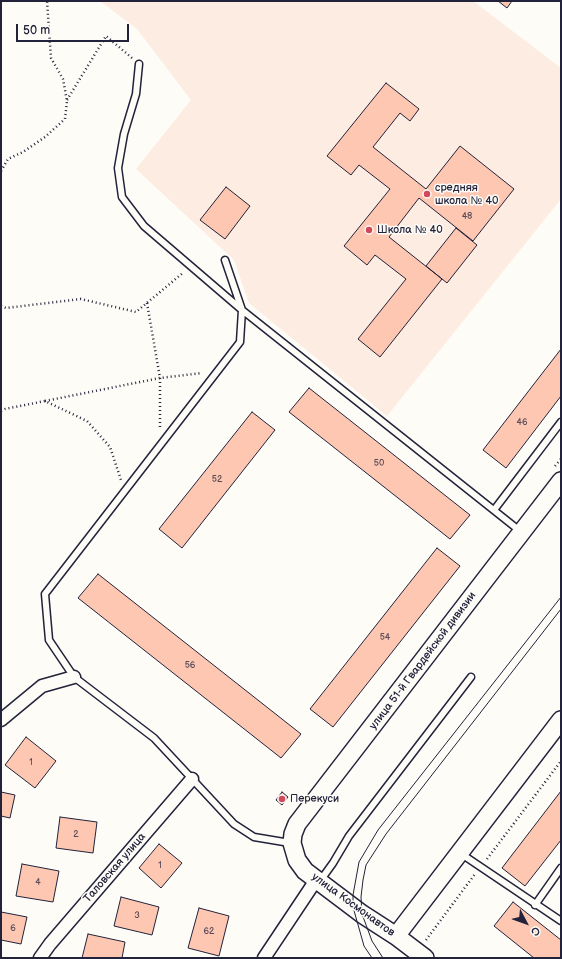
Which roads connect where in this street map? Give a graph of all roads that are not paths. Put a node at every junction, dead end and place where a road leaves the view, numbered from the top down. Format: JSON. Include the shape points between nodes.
{"nodes":[{"id":1,"x":139,"y":64,"type":"road end"},
{"id":2,"x":225,"y":260,"type":"dead end"},
{"id":3,"x":242,"y":310,"type":"junction"},
{"id":4,"x":561,"y":422,"type":"edge"},
{"id":5,"x":561,"y":481,"type":"edge"},
{"id":6,"x":494,"y":510,"type":"junction"},
{"id":7,"x":522,"y":532,"type":"junction"},
{"id":8,"x":74,"y":677,"type":"junction"},
{"id":9,"x":471,"y":677,"type":"dead end"},
{"id":10,"x":1,"y":720,"type":"edge"},
{"id":11,"x":561,"y":720,"type":"edge"},
{"id":12,"x":192,"y":779,"type":"junction"},
{"id":13,"x":292,"y":843,"type":"junction"},
{"id":14,"x":460,"y":853,"type":"junction"},
{"id":15,"x":561,"y":868,"type":"edge"},
{"id":16,"x":317,"y":881,"type":"junction"},
{"id":17,"x":535,"y":905,"type":"junction"},
{"id":18,"x":561,"y":922,"type":"edge"},
{"id":19,"x":396,"y":936,"type":"junction"},
{"id":20,"x":421,"y":955,"type":"edge"},
{"id":21,"x":40,"y":958,"type":"edge"},
{"id":22,"x":264,"y":958,"type":"edge"}],
"edges":[{"from":1,"to":3,"type":"lane","via":[[136,94],[124,134],[118,168],[122,197],[144,226]]},
{"from":2,"to":3,"type":"lane"},
{"from":3,"to":6,"type":"lane"},
{"from":3,"to":8,"type":"lane","via":[[240,342],[45,594],[49,640]]},
{"from":4,"to":6,"type":"lane"},
{"from":5,"to":7,"type":"main road","name":"улица 51-й Гвардейской дивизии"},
{"from":6,"to":7,"type":"lane"},
{"from":7,"to":13,"type":"main road","name":"улица 51-й Гвардейской дивизии","via":[[297,824]]},
{"from":8,"to":10,"type":"street","via":[[42,686]]},
{"from":8,"to":12,"type":"lane","via":[[154,738]]},
{"from":9,"to":16,"type":"lane","via":[[348,836],[333,863]]},
{"from":11,"to":14,"type":"main road"},
{"from":12,"to":13,"type":"lane","via":[[234,824],[254,837]]},
{"from":12,"to":21,"type":"street","name":"Таловская улица"},
{"from":13,"to":16,"type":"main road","name":"улица Космонавтов","via":[[297,860]]},
{"from":14,"to":17,"type":"lane"},
{"from":14,"to":19,"type":"main road"},
{"from":15,"to":17,"type":"lane"},
{"from":16,"to":19,"type":"main road","name":"улица Космонавтов"},
{"from":16,"to":22,"type":"street"},
{"from":17,"to":18,"type":"lane"},
{"from":19,"to":20,"type":"main road","name":"улица Космонавтов"}]}
